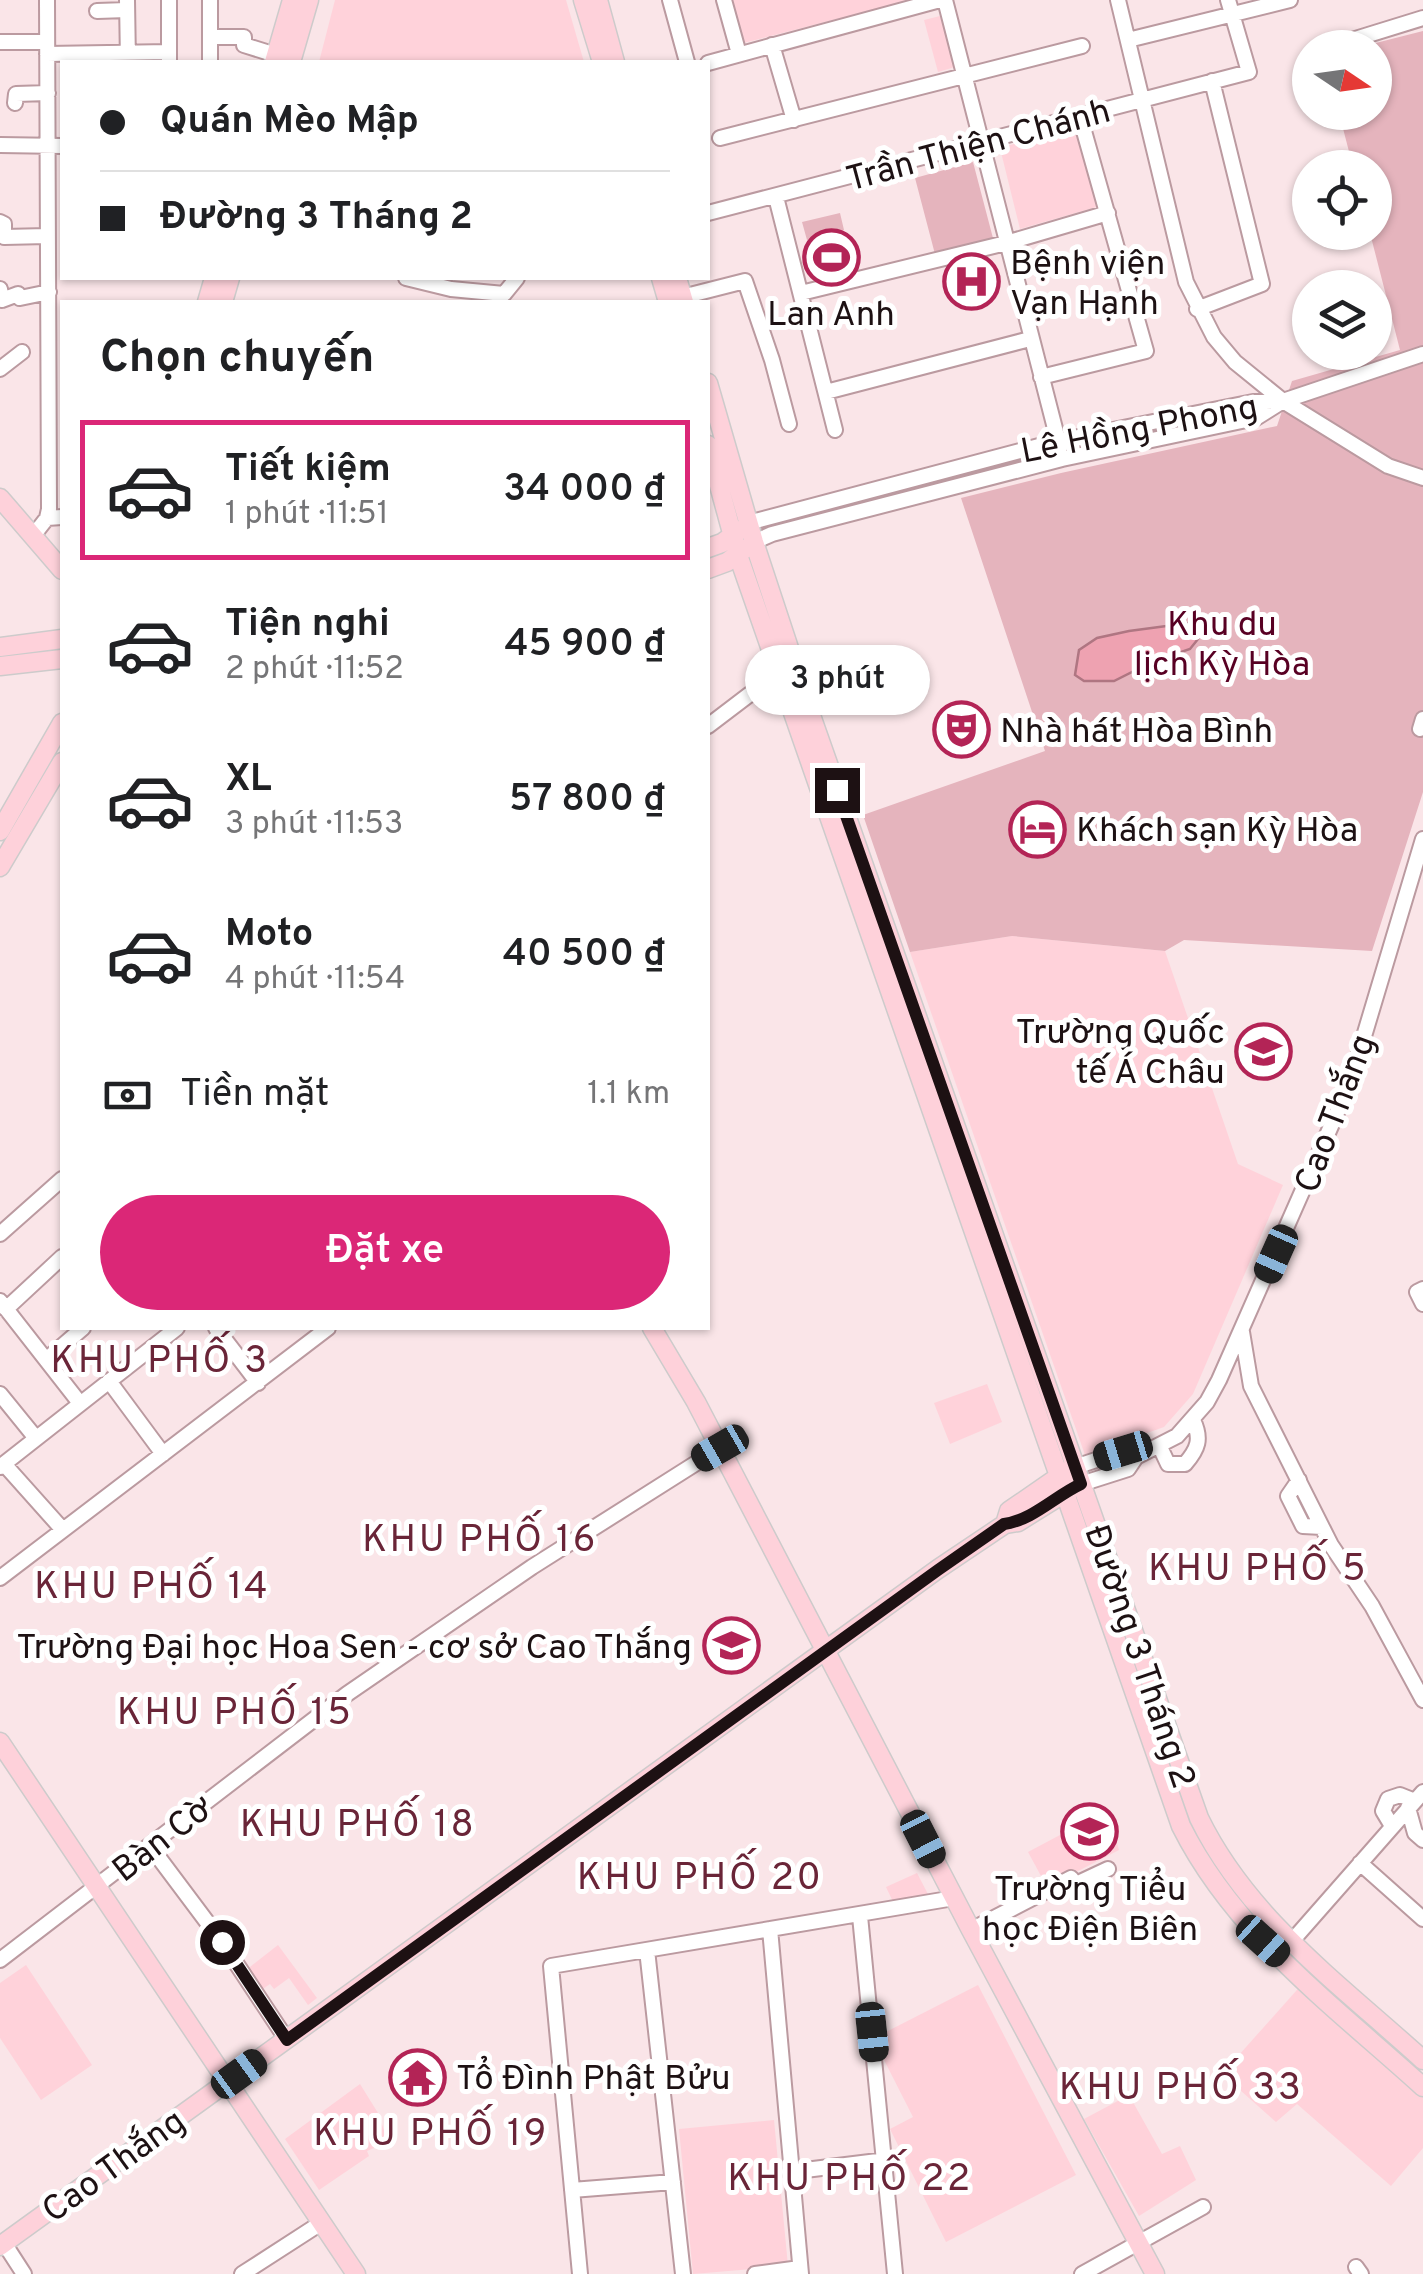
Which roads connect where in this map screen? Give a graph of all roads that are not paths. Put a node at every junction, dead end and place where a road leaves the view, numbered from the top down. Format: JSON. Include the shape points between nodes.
{"nodes":[{"id":1,"x":47,"y":0,"type":"edge"},
{"id":2,"x":170,"y":0,"type":"edge"},
{"id":3,"x":210,"y":0,"type":"edge"},
{"id":4,"x":292,"y":0,"type":"edge"},
{"id":5,"x":308,"y":0,"type":"edge"},
{"id":6,"x":573,"y":0,"type":"edge"},
{"id":7,"x":583,"y":0,"type":"edge"},
{"id":8,"x":598,"y":0,"type":"edge"},
{"id":9,"x":670,"y":0,"type":"edge"},
{"id":10,"x":724,"y":0,"type":"edge"},
{"id":11,"x":943,"y":0,"type":"edge"},
{"id":12,"x":1118,"y":0,"type":"edge"},
{"id":13,"x":1290,"y":0,"type":"edge"},
{"id":14,"x":127,"y":5,"type":"edge"},
{"id":15,"x":1230,"y":7,"type":"edge"},
{"id":16,"x":97,"y":12,"type":"dead end"},
{"id":17,"x":1423,"y":18,"type":"edge"},
{"id":18,"x":585,"y":25,"type":"junction"},
{"id":19,"x":1384,"y":30,"type":"edge"},
{"id":20,"x":211,"y":38,"type":"junction"},
{"id":21,"x":1128,"y":40,"type":"junction"},
{"id":22,"x":0,"y":42,"type":"edge"},
{"id":23,"x":772,"y":45,"type":"junction"},
{"id":24,"x":1082,"y":46,"type":"dead end"},
{"id":25,"x":47,"y":48,"type":"junction"},
{"id":26,"x":739,"y":54,"type":"junction"},
{"id":27,"x":169,"y":57,"type":"edge"},
{"id":28,"x":92,"y":58,"type":"edge"},
{"id":29,"x":128,"y":58,"type":"edge"},
{"id":30,"x":212,"y":60,"type":"edge"},
{"id":31,"x":280,"y":60,"type":"edge"},
{"id":32,"x":591,"y":60,"type":"edge"},
{"id":33,"x":601,"y":60,"type":"edge"},
{"id":34,"x":614,"y":60,"type":"edge"},
{"id":35,"x":687,"y":60,"type":"edge"},
{"id":36,"x":710,"y":62,"type":"edge"},
{"id":37,"x":964,"y":74,"type":"junction"},
{"id":38,"x":1212,"y":81,"type":"junction"},
{"id":39,"x":48,"y":94,"type":"junction"},
{"id":40,"x":1142,"y":100,"type":"junction"},
{"id":41,"x":16,"y":103,"type":"dead end"},
{"id":42,"x":1080,"y":117,"type":"junction"},
{"id":43,"x":794,"y":120,"type":"junction"},
{"id":44,"x":720,"y":138,"type":"dead end"},
{"id":45,"x":983,"y":143,"type":"junction"},
{"id":46,"x":0,"y":144,"type":"edge"},
{"id":47,"x":46,"y":146,"type":"junction"},
{"id":48,"x":60,"y":146,"type":"edge"},
{"id":49,"x":776,"y":197,"type":"junction"},
{"id":50,"x":710,"y":213,"type":"edge"},
{"id":51,"x":1108,"y":213,"type":"junction"},
{"id":52,"x":0,"y":222,"type":"edge"},
{"id":53,"x":47,"y":236,"type":"junction"},
{"id":54,"x":1006,"y":243,"type":"junction"},
{"id":55,"x":414,"y":280,"type":"edge"},
{"id":56,"x":515,"y":280,"type":"edge"},
{"id":57,"x":48,"y":292,"type":"junction"},
{"id":58,"x":801,"y":293,"type":"junction"},
{"id":59,"x":1,"y":300,"type":"edge"},
{"id":60,"x":681,"y":300,"type":"edge"},
{"id":61,"x":1198,"y":309,"type":"junction"},
{"id":62,"x":1030,"y":339,"type":"junction"},
{"id":63,"x":22,"y":352,"type":"dead end"},
{"id":64,"x":1423,"y":354,"type":"edge"},
{"id":65,"x":0,"y":369,"type":"edge"},
{"id":66,"x":1041,"y":377,"type":"junction"},
{"id":67,"x":710,"y":390,"type":"edge"},
{"id":68,"x":826,"y":392,"type":"junction"},
{"id":69,"x":1283,"y":401,"type":"junction"},
{"id":70,"x":789,"y":424,"type":"dead end"},
{"id":71,"x":834,"y":430,"type":"dead end"},
{"id":72,"x":1058,"y":441,"type":"junction"},
{"id":73,"x":710,"y":453,"type":"edge"},
{"id":74,"x":1062,"y":459,"type":"junction"},
{"id":75,"x":1423,"y":478,"type":"edge"},
{"id":76,"x":0,"y":498,"type":"edge"},
{"id":77,"x":0,"y":517,"type":"edge"},
{"id":78,"x":54,"y":518,"type":"edge"},
{"id":79,"x":751,"y":533,"type":"junction"},
{"id":80,"x":33,"y":536,"type":"junction"},
{"id":81,"x":732,"y":536,"type":"junction"},
{"id":82,"x":710,"y":547,"type":"edge"},
{"id":83,"x":738,"y":555,"type":"junction"},
{"id":84,"x":60,"y":568,"type":"edge"},
{"id":85,"x":710,"y":568,"type":"edge"},
{"id":86,"x":60,"y":584,"type":"edge"},
{"id":87,"x":60,"y":638,"type":"edge"},
{"id":88,"x":0,"y":647,"type":"edge"},
{"id":89,"x":60,"y":659,"type":"edge"},
{"id":90,"x":0,"y":666,"type":"edge"},
{"id":91,"x":778,"y":672,"type":"junction"},
{"id":92,"x":710,"y":724,"type":"edge"},
{"id":93,"x":60,"y":726,"type":"edge"},
{"id":94,"x":60,"y":765,"type":"edge"},
{"id":95,"x":0,"y":831,"type":"edge"},
{"id":96,"x":1423,"y":839,"type":"edge"},
{"id":97,"x":0,"y":867,"type":"edge"},
{"id":98,"x":60,"y":1181,"type":"edge"},
{"id":99,"x":0,"y":1234,"type":"edge"},
{"id":100,"x":60,"y":1259,"type":"edge"},
{"id":101,"x":3,"y":1305,"type":"edge"},
{"id":102,"x":81,"y":1330,"type":"edge"},
{"id":103,"x":175,"y":1330,"type":"edge"},
{"id":104,"x":218,"y":1330,"type":"edge"},
{"id":105,"x":325,"y":1330,"type":"edge"},
{"id":106,"x":653,"y":1330,"type":"edge"},
{"id":107,"x":1242,"y":1332,"type":"junction"},
{"id":108,"x":47,"y":1359,"type":"junction"},
{"id":109,"x":110,"y":1382,"type":"junction"},
{"id":110,"x":258,"y":1382,"type":"junction"},
{"id":111,"x":0,"y":1394,"type":"edge"},
{"id":112,"x":79,"y":1402,"type":"junction"},
{"id":113,"x":1194,"y":1420,"type":"junction"},
{"id":114,"x":34,"y":1437,"type":"junction"},
{"id":115,"x":1160,"y":1447,"type":"junction"},
{"id":116,"x":720,"y":1448,"type":"junction"},
{"id":117,"x":163,"y":1454,"type":"junction"},
{"id":118,"x":2,"y":1466,"type":"edge"},
{"id":119,"x":1069,"y":1480,"type":"junction"},
{"id":120,"x":1035,"y":1511,"type":"junction"},
{"id":121,"x":1074,"y":1522,"type":"junction"},
{"id":122,"x":1004,"y":1524,"type":"junction"},
{"id":123,"x":63,"y":1530,"type":"junction"},
{"id":124,"x":0,"y":1578,"type":"edge"},
{"id":125,"x":825,"y":1650,"type":"junction"},
{"id":126,"x":1423,"y":1700,"type":"edge"},
{"id":127,"x":0,"y":1743,"type":"edge"},
{"id":128,"x":1417,"y":1803,"type":"edge"},
{"id":129,"x":1423,"y":1840,"type":"edge"},
{"id":130,"x":150,"y":1846,"type":"junction"},
{"id":131,"x":1360,"y":1863,"type":"junction"},
{"id":132,"x":1108,"y":1869,"type":"dead end"},
{"id":133,"x":97,"y":1888,"type":"junction"},
{"id":134,"x":954,"y":1898,"type":"junction"},
{"id":135,"x":860,"y":1916,"type":"junction"},
{"id":136,"x":1423,"y":1919,"type":"edge"},
{"id":137,"x":770,"y":1929,"type":"junction"},
{"id":138,"x":971,"y":1930,"type":"junction"},
{"id":139,"x":1292,"y":1941,"type":"junction"},
{"id":140,"x":647,"y":1950,"type":"junction"},
{"id":141,"x":0,"y":1960,"type":"edge"},
{"id":142,"x":287,"y":2040,"type":"junction"},
{"id":143,"x":1423,"y":2060,"type":"edge"},
{"id":144,"x":228,"y":2082,"type":"junction"},
{"id":145,"x":1423,"y":2087,"type":"edge"},
{"id":146,"x":886,"y":2160,"type":"junction"},
{"id":147,"x":790,"y":2172,"type":"junction"},
{"id":148,"x":673,"y":2182,"type":"junction"},
{"id":149,"x":572,"y":2190,"type":"junction"},
{"id":150,"x":1203,"y":2206,"type":"dead end"},
{"id":151,"x":320,"y":2223,"type":"junction"},
{"id":152,"x":1138,"y":2243,"type":"junction"},
{"id":153,"x":2,"y":2244,"type":"edge"},
{"id":154,"x":801,"y":2271,"type":"edge"},
{"id":155,"x":24,"y":2274,"type":"edge"},
{"id":156,"x":242,"y":2274,"type":"edge"},
{"id":157,"x":356,"y":2274,"type":"edge"},
{"id":158,"x":580,"y":2274,"type":"edge"},
{"id":159,"x":683,"y":2274,"type":"edge"},
{"id":160,"x":756,"y":2274,"type":"edge"},
{"id":161,"x":895,"y":2274,"type":"edge"},
{"id":162,"x":1082,"y":2274,"type":"edge"},
{"id":163,"x":1155,"y":2274,"type":"edge"}],
"edges":[{"from":1,"to":25,"type":"street"},
{"from":2,"to":27,"type":"street"},
{"from":3,"to":20,"type":"street"},
{"from":4,"to":31,"type":"main road"},
{"from":5,"to":31,"type":"main road"},
{"from":6,"to":18,"type":"main road"},
{"from":7,"to":18,"type":"main road"},
{"from":8,"to":34,"type":"main road"},
{"from":9,"to":35,"type":"street"},
{"from":10,"to":26,"type":"street"},
{"from":11,"to":23,"type":"street"},
{"from":11,"to":37,"type":"street"},
{"from":12,"to":21,"type":"street"},
{"from":13,"to":15,"type":"street"},
{"from":14,"to":16,"type":"street"},
{"from":14,"to":29,"type":"street"},
{"from":15,"to":21,"type":"street"},
{"from":15,"to":38,"type":"street","name":"Trần Thiện Chánh","via":[[1249,72]]},
{"from":17,"to":19,"type":"street"},
{"from":18,"to":32,"type":"main road"},
{"from":18,"to":33,"type":"main road"},
{"from":20,"to":30,"type":"street"},
{"from":20,"to":31,"type":"street","via":[[244,37],[244,46]]},
{"from":21,"to":40,"type":"street"},
{"from":22,"to":25,"type":"street"},
{"from":23,"to":26,"type":"street"},
{"from":23,"to":43,"type":"street"},
{"from":24,"to":37,"type":"street"},
{"from":25,"to":28,"type":"street"},
{"from":25,"to":39,"type":"street"},
{"from":26,"to":36,"type":"street"},
{"from":27,"to":29,"type":"street"},
{"from":28,"to":29,"type":"street"},
{"from":37,"to":43,"type":"street"},
{"from":37,"to":45,"type":"street"},
{"from":38,"to":40,"type":"street","name":"Trần Thiện Chánh"},
{"from":38,"to":61,"type":"street","via":[[1262,284]]},
{"from":39,"to":41,"type":"street","via":[[16,94]]},
{"from":39,"to":47,"type":"street"},
{"from":40,"to":42,"type":"street","name":"Trần Thiện Chánh"},
{"from":40,"to":61,"type":"street"},
{"from":42,"to":45,"type":"street","name":"Trần Thiện Chánh"},
{"from":42,"to":51,"type":"street"},
{"from":43,"to":44,"type":"street"},
{"from":45,"to":49,"type":"street","name":"Trần Thiện Chánh"},
{"from":45,"to":54,"type":"street"},
{"from":46,"to":47,"type":"street"},
{"from":47,"to":48,"type":"street"},
{"from":47,"to":53,"type":"street"},
{"from":49,"to":50,"type":"street","name":"Trần Thiện Chánh"},
{"from":49,"to":58,"type":"street"},
{"from":51,"to":54,"type":"street"},
{"from":51,"to":66,"type":"street","via":[[1146,351]]},
{"from":52,"to":53,"type":"street","via":[[4,237]]},
{"from":53,"to":57,"type":"street"},
{"from":54,"to":58,"type":"street"},
{"from":54,"to":62,"type":"street"},
{"from":55,"to":56,"type":"street","via":[[504,294]]},
{"from":57,"to":59,"type":"street"},
{"from":57,"to":78,"type":"street"},
{"from":58,"to":68,"type":"street"},
{"from":60,"to":70,"type":"street","via":[[745,281]]},
{"from":61,"to":69,"type":"street","via":[[1235,362]]},
{"from":62,"to":66,"type":"street"},
{"from":62,"to":68,"type":"street"},
{"from":63,"to":65,"type":"street"},
{"from":64,"to":69,"type":"street"},
{"from":66,"to":72,"type":"street"},
{"from":67,"to":79,"type":"main road","name":"Đường 3 Tháng 2"},
{"from":68,"to":71,"type":"street"},
{"from":69,"to":72,"type":"street","name":"Lê Hồng Phong"},
{"from":69,"to":74,"type":"street","name":"Lê Hồng Phong","via":[[1256,418]]},
{"from":69,"to":75,"type":"street","via":[[1388,466]]},
{"from":72,"to":74,"type":"street"},
{"from":72,"to":79,"type":"street","name":"Lê Hồng Phong"},
{"from":73,"to":81,"type":"main road","name":"Đường 3 Tháng 2"},
{"from":74,"to":79,"type":"street","name":"Lê Hồng Phong","via":[[772,534]]},
{"from":76,"to":80,"type":"main road"},
{"from":77,"to":86,"type":"main road"},
{"from":78,"to":80,"type":"street"},
{"from":79,"to":81,"type":"main road","name":"Lê Hồng Phong"},
{"from":79,"to":83,"type":"main road","name":"Lê Hồng Phong"},
{"from":79,"to":119,"type":"main road","name":"Đường 3 Tháng 2"},
{"from":80,"to":84,"type":"main road"},
{"from":81,"to":82,"type":"main road","name":"Lê Hồng Phong"},
{"from":81,"to":83,"type":"main road","name":"Đường 3 Tháng 2"},
{"from":83,"to":85,"type":"main road","name":"Lê Hồng Phong"},
{"from":83,"to":91,"type":"main road","name":"Đường 3 Tháng 2"},
{"from":87,"to":88,"type":"main road"},
{"from":89,"to":90,"type":"main road"},
{"from":91,"to":92,"type":"street"},
{"from":91,"to":119,"type":"main road","name":"Đường 3 Tháng 2"},
{"from":93,"to":95,"type":"main road"},
{"from":94,"to":97,"type":"main road"},
{"from":96,"to":107,"type":"street","name":"Cao Thắng","via":[[1350,1083]]},
{"from":98,"to":99,"type":"street"},
{"from":100,"to":101,"type":"street"},
{"from":101,"to":108,"type":"street"},
{"from":102,"to":108,"type":"street"},
{"from":103,"to":109,"type":"street"},
{"from":104,"to":110,"type":"street"},
{"from":105,"to":110,"type":"street"},
{"from":106,"to":116,"type":"main road"},
{"from":107,"to":113,"type":"street","name":"Cao Thắng"},
{"from":107,"to":126,"type":"street","via":[[1251,1386]]},
{"from":108,"to":112,"type":"street"},
{"from":109,"to":112,"type":"street"},
{"from":109,"to":117,"type":"street"},
{"from":110,"to":117,"type":"street"},
{"from":111,"to":114,"type":"street"},
{"from":112,"to":114,"type":"street"},
{"from":113,"to":115,"type":"street","name":"Cao Thắng"},
{"from":113,"to":115,"type":"street","via":[[1200,1434],[1185,1464],[1168,1464]]},
{"from":114,"to":118,"type":"street"},
{"from":115,"to":119,"type":"street","name":"Cao Thắng","via":[[1136,1456],[1128,1469]]},
{"from":116,"to":125,"type":"main road"},
{"from":116,"to":130,"type":"street","name":"Bàn Cờ","via":[[443,1627]]},
{"from":117,"to":123,"type":"street"},
{"from":118,"to":123,"type":"street"},
{"from":119,"to":120,"type":"main road","name":"Cao Thắng"},
{"from":119,"to":121,"type":"main road","name":"Đường 3 Tháng 2"},
{"from":119,"to":122,"type":"main road","name":"Cao Thắng","via":[[1009,1511]]},
{"from":119,"to":139,"type":"main road","name":"Đường 3 Tháng 2","via":[[1199,1818],[1238,1884]]},
{"from":120,"to":121,"type":"main road"},
{"from":120,"to":122,"type":"main road","name":"Cao Thắng"},
{"from":121,"to":145,"type":"main road","name":"Đường 3 Tháng 2","via":[[1173,1808],[1200,1862],[1263,1941]]},
{"from":122,"to":125,"type":"main road","name":"Cao Thắng"},
{"from":123,"to":124,"type":"street"},
{"from":125,"to":134,"type":"main road"},
{"from":125,"to":142,"type":"main road","name":"Cao Thắng"},
{"from":127,"to":133,"type":"main road"},
{"from":128,"to":129,"type":"street","via":[[1415,1832]]},
{"from":128,"to":131,"type":"street"},
{"from":130,"to":133,"type":"street","name":"Bàn Cờ"},
{"from":130,"to":142,"type":"street"},
{"from":131,"to":136,"type":"street"},
{"from":131,"to":139,"type":"street"},
{"from":132,"to":138,"type":"street","via":[[1076,1884],[1071,1878]]},
{"from":133,"to":141,"type":"street","name":"Bàn Cờ"},
{"from":133,"to":144,"type":"main road"},
{"from":134,"to":135,"type":"street"},
{"from":134,"to":138,"type":"main road"},
{"from":135,"to":137,"type":"street"},
{"from":135,"to":146,"type":"street"},
{"from":137,"to":140,"type":"street"},
{"from":137,"to":147,"type":"street"},
{"from":138,"to":152,"type":"main road"},
{"from":139,"to":143,"type":"main road","name":"Đường 3 Tháng 2"},
{"from":140,"to":148,"type":"street"},
{"from":140,"to":149,"type":"street","via":[[552,1966]]},
{"from":142,"to":144,"type":"main road","name":"Cao Thắng"},
{"from":144,"to":151,"type":"main road"},
{"from":144,"to":153,"type":"main road","name":"Cao Thắng"},
{"from":146,"to":147,"type":"street"},
{"from":146,"to":161,"type":"street"},
{"from":147,"to":154,"type":"street"},
{"from":148,"to":149,"type":"street"},
{"from":148,"to":159,"type":"street"},
{"from":149,"to":158,"type":"street"},
{"from":150,"to":152,"type":"street"},
{"from":151,"to":156,"type":"street"},
{"from":151,"to":157,"type":"main road"},
{"from":152,"to":162,"type":"street"},
{"from":152,"to":163,"type":"main road"},
{"from":153,"to":155,"type":"street"},
{"from":154,"to":160,"type":"street"}]}
